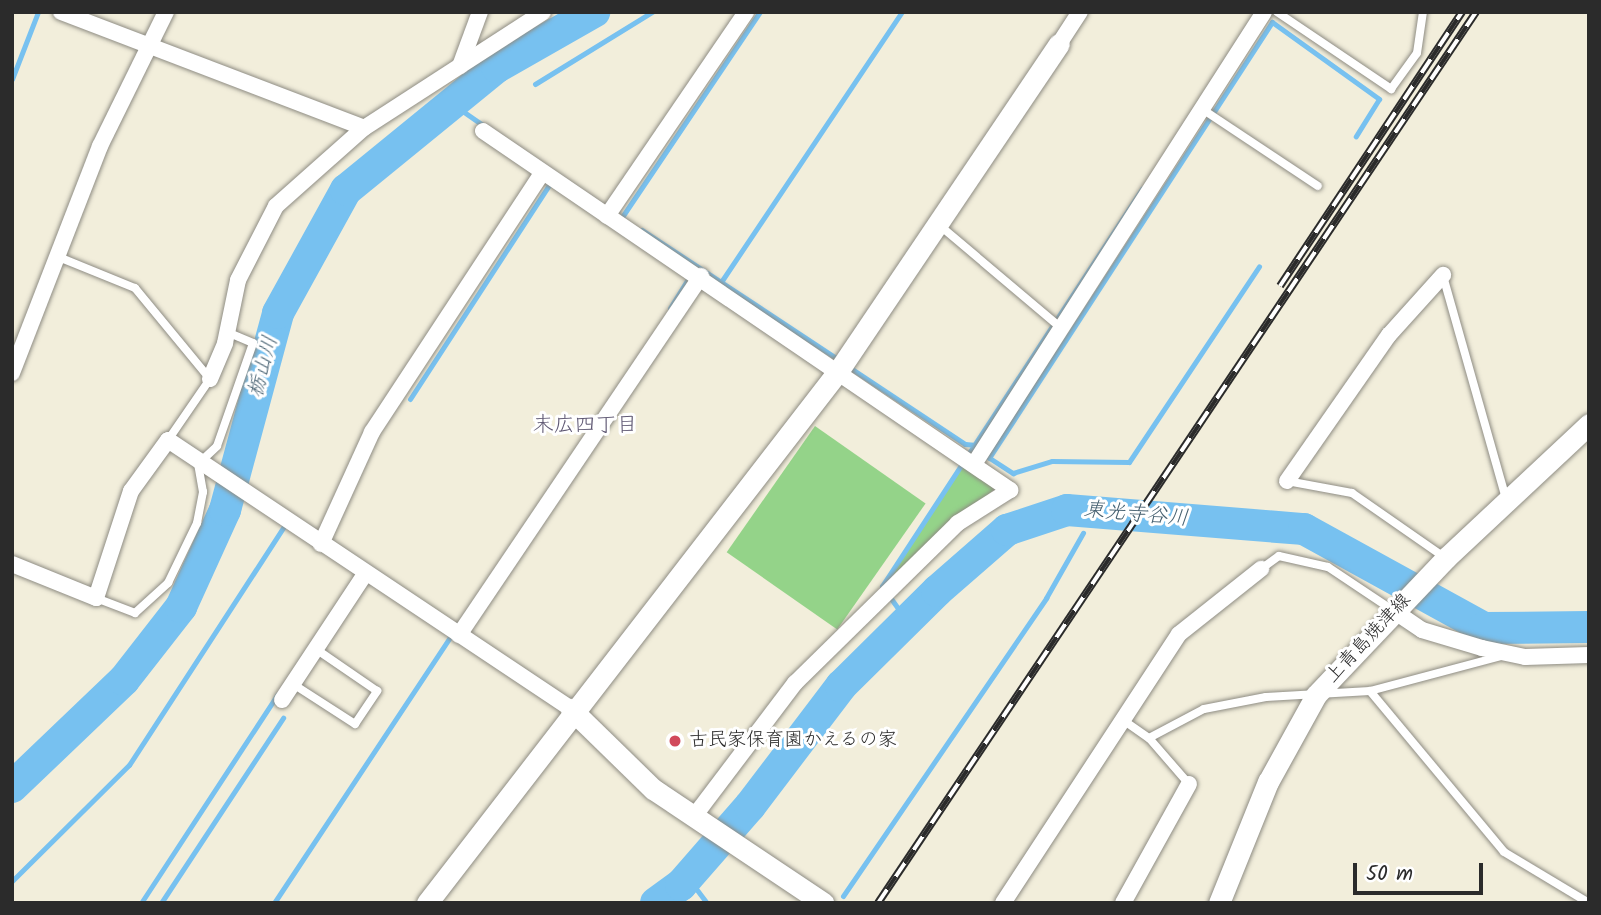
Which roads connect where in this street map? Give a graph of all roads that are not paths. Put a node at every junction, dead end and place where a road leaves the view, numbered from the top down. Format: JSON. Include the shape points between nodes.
{"nodes":[{"id":1,"x":61,"y":12,"type":"edge"},
{"id":2,"x":166,"y":12,"type":"edge"},
{"id":3,"x":480,"y":12,"type":"edge"},
{"id":4,"x":543,"y":12,"type":"edge"},
{"id":5,"x":746,"y":12,"type":"edge"},
{"id":6,"x":1080,"y":12,"type":"edge"},
{"id":7,"x":1264,"y":12,"type":"edge"},
{"id":8,"x":1277,"y":12,"type":"edge"},
{"id":9,"x":1423,"y":12,"type":"edge"},
{"id":10,"x":1059,"y":44,"type":"joint"},
{"id":11,"x":149,"y":46,"type":"junction"},
{"id":12,"x":460,"y":66,"type":"junction"},
{"id":13,"x":1202,"y":109,"type":"junction"},
{"id":14,"x":364,"y":128,"type":"junction"},
{"id":15,"x":483,"y":131,"type":"dead end"},
{"id":16,"x":542,"y":173,"type":"junction"},
{"id":17,"x":1318,"y":186,"type":"dead end"},
{"id":18,"x":607,"y":215,"type":"junction"},
{"id":19,"x":937,"y":224,"type":"junction"},
{"id":20,"x":61,"y":258,"type":"junction"},
{"id":21,"x":1443,"y":275,"type":"joint"},
{"id":22,"x":701,"y":276,"type":"junction"},
{"id":23,"x":1061,"y":328,"type":"junction"},
{"id":24,"x":227,"y":332,"type":"junction"},
{"id":25,"x":839,"y":370,"type":"junction"},
{"id":26,"x":12,"y":373,"type":"edge"},
{"id":27,"x":210,"y":379,"type":"junction"},
{"id":28,"x":1589,"y":424,"type":"edge"},
{"id":29,"x":168,"y":440,"type":"junction"},
{"id":30,"x":976,"y":461,"type":"junction"},
{"id":31,"x":201,"y":467,"type":"junction"},
{"id":32,"x":1287,"y":481,"type":"joint"},
{"id":33,"x":1506,"y":498,"type":"junction"},
{"id":34,"x":321,"y":544,"type":"junction"},
{"id":35,"x":1443,"y":561,"type":"junction"},
{"id":36,"x":12,"y":564,"type":"edge"},
{"id":37,"x":1261,"y":569,"type":"joint"},
{"id":38,"x":365,"y":574,"type":"junction"},
{"id":39,"x":96,"y":598,"type":"junction"},
{"id":40,"x":1394,"y":611,"type":"junction"},
{"id":41,"x":459,"y":635,"type":"junction"},
{"id":42,"x":316,"y":649,"type":"junction"},
{"id":43,"x":1508,"y":654,"type":"junction"},
{"id":44,"x":1589,"y":655,"type":"edge"},
{"id":45,"x":293,"y":684,"type":"junction"},
{"id":46,"x":1370,"y":691,"type":"junction"},
{"id":47,"x":1316,"y":695,"type":"junction"},
{"id":48,"x":282,"y":700,"type":"dead end"},
{"id":49,"x":571,"y":709,"type":"junction"},
{"id":50,"x":1123,"y":720,"type":"junction"},
{"id":51,"x":1149,"y":738,"type":"junction"},
{"id":52,"x":1189,"y":784,"type":"joint"},
{"id":53,"x":697,"y":820,"type":"junction"},
{"id":54,"x":427,"y":903,"type":"edge"},
{"id":55,"x":823,"y":903,"type":"edge"},
{"id":56,"x":1003,"y":903,"type":"edge"},
{"id":57,"x":1123,"y":903,"type":"edge"},
{"id":58,"x":1219,"y":903,"type":"edge"},
{"id":59,"x":1589,"y":903,"type":"edge"}],
"edges":[{"from":1,"to":11,"type":"street"},
{"from":2,"to":11,"type":"street"},
{"from":3,"to":12,"type":"street"},
{"from":4,"to":12,"type":"street"},
{"from":5,"to":18,"type":"street"},
{"from":6,"to":10,"type":"street"},
{"from":7,"to":13,"type":"street"},
{"from":8,"to":9,"type":"lane","via":[[1391,89],[1417,53]]},
{"from":10,"to":19,"type":"street"},
{"from":11,"to":14,"type":"street"},
{"from":11,"to":20,"type":"street","via":[[100,146]]},
{"from":12,"to":14,"type":"street"},
{"from":13,"to":17,"type":"lane"},
{"from":13,"to":23,"type":"street"},
{"from":14,"to":24,"type":"street","via":[[276,206],[238,280]]},
{"from":15,"to":16,"type":"street"},
{"from":16,"to":18,"type":"street"},
{"from":16,"to":34,"type":"street","via":[[372,432]]},
{"from":18,"to":22,"type":"street"},
{"from":19,"to":23,"type":"lane"},
{"from":19,"to":25,"type":"street"},
{"from":20,"to":26,"type":"street"},
{"from":20,"to":27,"type":"lane","via":[[135,288]]},
{"from":21,"to":32,"type":"street","via":[[1389,335]]},
{"from":21,"to":33,"type":"lane"},
{"from":22,"to":25,"type":"street"},
{"from":22,"to":41,"type":"street"},
{"from":23,"to":30,"type":"street"},
{"from":24,"to":27,"type":"street"},
{"from":24,"to":31,"type":"lane","via":[[253,342],[217,446]]},
{"from":25,"to":30,"type":"street"},
{"from":25,"to":49,"type":"street"},
{"from":27,"to":29,"type":"lane"},
{"from":28,"to":33,"type":"street","name":"上青島焼津線"},
{"from":29,"to":31,"type":"street"},
{"from":29,"to":39,"type":"street","via":[[131,491]]},
{"from":30,"to":53,"type":"street","via":[[1010,490],[958,523],[795,683]]},
{"from":31,"to":34,"type":"street"},
{"from":31,"to":39,"type":"lane","via":[[197,523],[167,583],[135,613]]},
{"from":32,"to":35,"type":"lane","via":[[1352,493]]},
{"from":33,"to":35,"type":"street","name":"上青島焼津線"},
{"from":34,"to":38,"type":"street"},
{"from":35,"to":40,"type":"street","name":"上青島焼津線"},
{"from":36,"to":39,"type":"street"},
{"from":37,"to":40,"type":"lane","via":[[1279,556],[1318,564],[1360,583]]},
{"from":37,"to":50,"type":"street","via":[[1179,634]]},
{"from":38,"to":41,"type":"street"},
{"from":38,"to":42,"type":"street"},
{"from":40,"to":43,"type":"street","via":[[1422,630]]},
{"from":40,"to":47,"type":"street","name":"上青島焼津線"},
{"from":41,"to":49,"type":"street"},
{"from":42,"to":45,"type":"street"},
{"from":42,"to":45,"type":"lane","via":[[377,691],[355,724]]},
{"from":43,"to":44,"type":"street"},
{"from":43,"to":46,"type":"lane"},
{"from":45,"to":48,"type":"street"},
{"from":46,"to":47,"type":"lane"},
{"from":46,"to":59,"type":"lane","via":[[1504,852]]},
{"from":47,"to":51,"type":"lane","via":[[1204,709]]},
{"from":47,"to":58,"type":"street","name":"上青島焼津線","via":[[1268,782]]},
{"from":49,"to":53,"type":"street","via":[[653,789]]},
{"from":49,"to":54,"type":"street"},
{"from":50,"to":51,"type":"lane"},
{"from":50,"to":56,"type":"street"},
{"from":51,"to":52,"type":"lane"},
{"from":52,"to":57,"type":"street"},
{"from":53,"to":55,"type":"street"}]}
